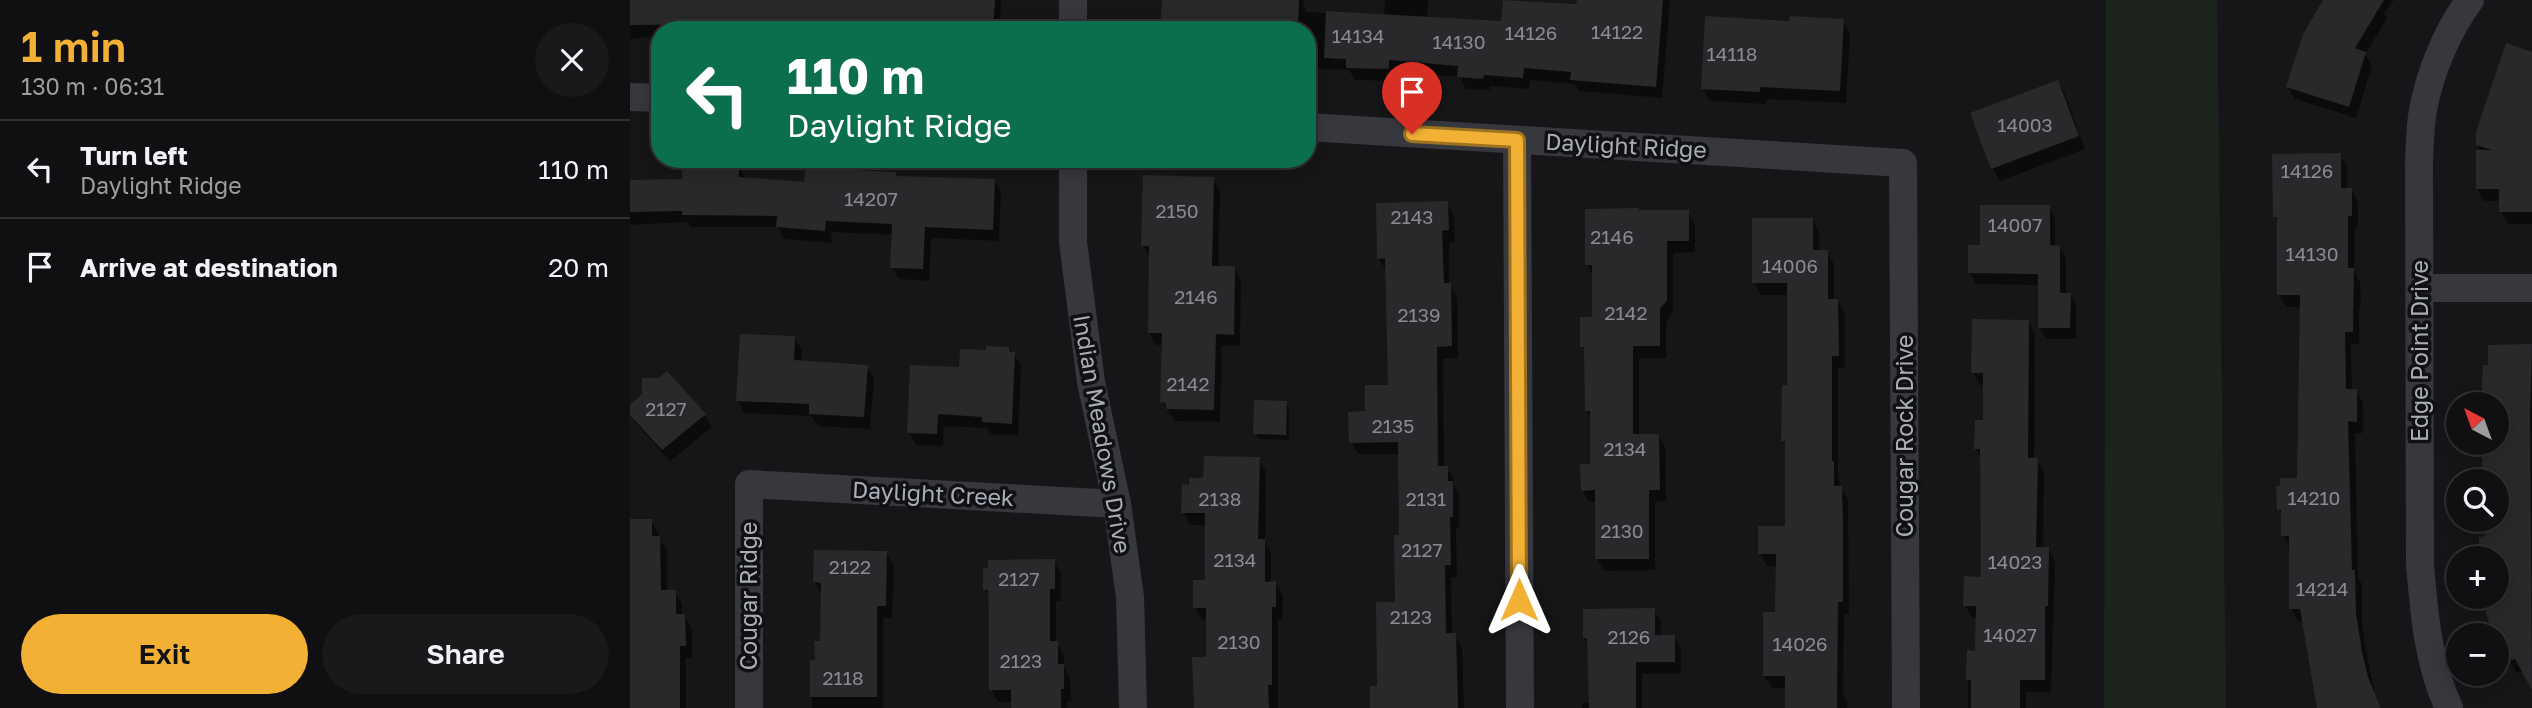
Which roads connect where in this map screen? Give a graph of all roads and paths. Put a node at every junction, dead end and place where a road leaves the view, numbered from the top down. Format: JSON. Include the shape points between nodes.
{"nodes":[{"id":1,"x":1073,"y":0,"type":"edge"},
{"id":2,"x":2470,"y":0,"type":"edge"},
{"id":3,"x":1073,"y":21,"type":"edge"},
{"id":4,"x":630,"y":97,"type":"edge"},
{"id":5,"x":651,"y":98,"type":"edge"},
{"id":6,"x":1316,"y":128,"type":"edge"},
{"id":7,"x":1517,"y":140,"type":"junction"},
{"id":8,"x":1903,"y":163,"type":"joint"},
{"id":9,"x":1073,"y":168,"type":"edge"},
{"id":10,"x":2420,"y":288,"type":"junction"},
{"id":11,"x":2532,"y":288,"type":"edge"},
{"id":12,"x":749,"y":484,"type":"joint"},
{"id":13,"x":1117,"y":504,"type":"junction"},
{"id":14,"x":749,"y":708,"type":"edge"},
{"id":15,"x":1133,"y":708,"type":"edge"},
{"id":16,"x":1520,"y":708,"type":"edge"},
{"id":17,"x":1906,"y":708,"type":"edge"},
{"id":18,"x":2449,"y":708,"type":"edge"}],
"edges":[{"from":1,"to":3,"type":"street"},
{"from":2,"to":10,"type":"street","name":"Edge Point Drive","via":[[2439,56],[2423,110]]},
{"from":4,"to":5,"type":"street"},
{"from":6,"to":7,"type":"street","name":"Daylight Ridge"},
{"from":7,"to":8,"type":"street","name":"Daylight Ridge"},
{"from":7,"to":16,"type":"street"},
{"from":8,"to":17,"type":"street","name":"Cougar Rock Drive"},
{"from":9,"to":13,"type":"street","name":"Indian Meadows Drive","via":[[1073,243],[1082,326]]},
{"from":10,"to":11,"type":"street"},
{"from":10,"to":18,"type":"street","name":"Edge Point Drive","via":[[2420,565],[2425,627]]},
{"from":12,"to":13,"type":"street","name":"Daylight Creek"},
{"from":12,"to":14,"type":"street","name":"Cougar Ridge"},
{"from":13,"to":15,"type":"street","name":"Indian Meadows Drive","via":[[1130,597]]}]}
